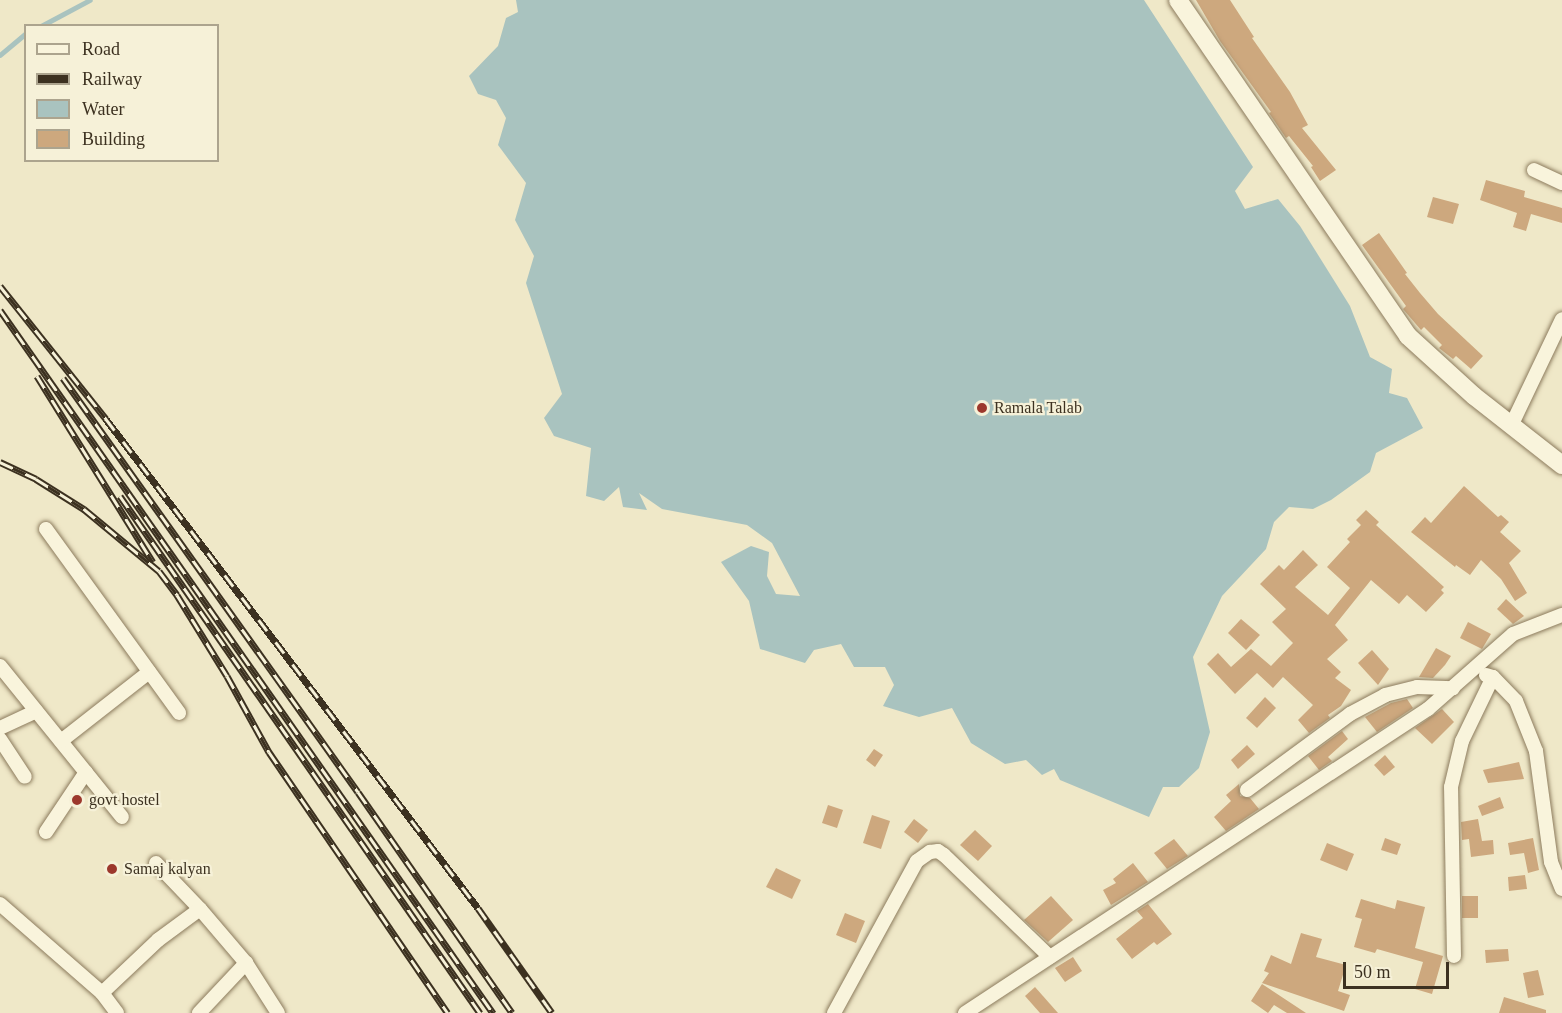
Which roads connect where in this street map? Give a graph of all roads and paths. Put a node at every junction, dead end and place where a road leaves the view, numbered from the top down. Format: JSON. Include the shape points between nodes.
{"nodes":[{"id":1,"x":1178,"y":0,"type":"edge"},
{"id":2,"x":1533,"y":170,"type":"dead end"},
{"id":3,"x":1562,"y":183,"type":"edge"},
{"id":4,"x":1562,"y":319,"type":"edge"},
{"id":5,"x":1512,"y":424,"type":"junction"},
{"id":6,"x":1562,"y":465,"type":"edge"},
{"id":7,"x":46,"y":529,"type":"dead end"},
{"id":8,"x":1562,"y":615,"type":"edge"},
{"id":9,"x":0,"y":666,"type":"edge"},
{"id":10,"x":149,"y":672,"type":"junction"},
{"id":11,"x":1473,"y":672,"type":"junction"},
{"id":12,"x":1493,"y":677,"type":"junction"},
{"id":13,"x":1453,"y":688,"type":"junction"},
{"id":14,"x":36,"y":711,"type":"junction"},
{"id":15,"x":178,"y":713,"type":"dead end"},
{"id":16,"x":0,"y":728,"type":"edge"},
{"id":17,"x":0,"y":739,"type":"edge"},
{"id":18,"x":61,"y":741,"type":"junction"},
{"id":19,"x":86,"y":772,"type":"junction"},
{"id":20,"x":25,"y":777,"type":"dead end"},
{"id":21,"x":1247,"y":790,"type":"dead end"},
{"id":22,"x":122,"y":817,"type":"dead end"},
{"id":23,"x":46,"y":832,"type":"dead end"},
{"id":24,"x":156,"y":863,"type":"dead end"},
{"id":25,"x":1561,"y":884,"type":"edge"},
{"id":26,"x":0,"y":904,"type":"edge"},
{"id":27,"x":200,"y":909,"type":"junction"},
{"id":28,"x":1454,"y":956,"type":"dead end"},
{"id":29,"x":1050,"y":957,"type":"junction"},
{"id":30,"x":246,"y":963,"type":"junction"},
{"id":31,"x":102,"y":993,"type":"junction"},
{"id":32,"x":117,"y":1013,"type":"edge"},
{"id":33,"x":199,"y":1013,"type":"edge"},
{"id":34,"x":278,"y":1013,"type":"edge"},
{"id":35,"x":834,"y":1013,"type":"edge"},
{"id":36,"x":964,"y":1013,"type":"edge"}],
"edges":[{"from":1,"to":5,"type":"street","via":[[1408,336],[1474,396]]},
{"from":2,"to":3,"type":"street"},
{"from":4,"to":5,"type":"street"},
{"from":5,"to":6,"type":"street"},
{"from":7,"to":10,"type":"street"},
{"from":8,"to":11,"type":"street","via":[[1513,634]]},
{"from":9,"to":14,"type":"street"},
{"from":10,"to":15,"type":"street"},
{"from":10,"to":18,"type":"street"},
{"from":11,"to":12,"type":"street"},
{"from":11,"to":13,"type":"street"},
{"from":12,"to":25,"type":"street","via":[[1516,701],[1536,751],[1551,862]]},
{"from":12,"to":28,"type":"street","via":[[1462,741],[1451,787]]},
{"from":13,"to":21,"type":"street","via":[[1417,687],[1385,694],[1350,714]]},
{"from":13,"to":29,"type":"street","via":[[1428,709]]},
{"from":14,"to":16,"type":"street"},
{"from":14,"to":18,"type":"street"},
{"from":17,"to":20,"type":"street"},
{"from":18,"to":19,"type":"street"},
{"from":19,"to":22,"type":"street"},
{"from":19,"to":23,"type":"street"},
{"from":24,"to":27,"type":"street"},
{"from":26,"to":31,"type":"street"},
{"from":27,"to":30,"type":"street"},
{"from":27,"to":31,"type":"street","via":[[158,940]]},
{"from":29,"to":35,"type":"street","via":[[944,855],[930,852],[917,861]]},
{"from":29,"to":36,"type":"street"},
{"from":30,"to":33,"type":"street"},
{"from":30,"to":34,"type":"street"},
{"from":31,"to":32,"type":"street"}]}
